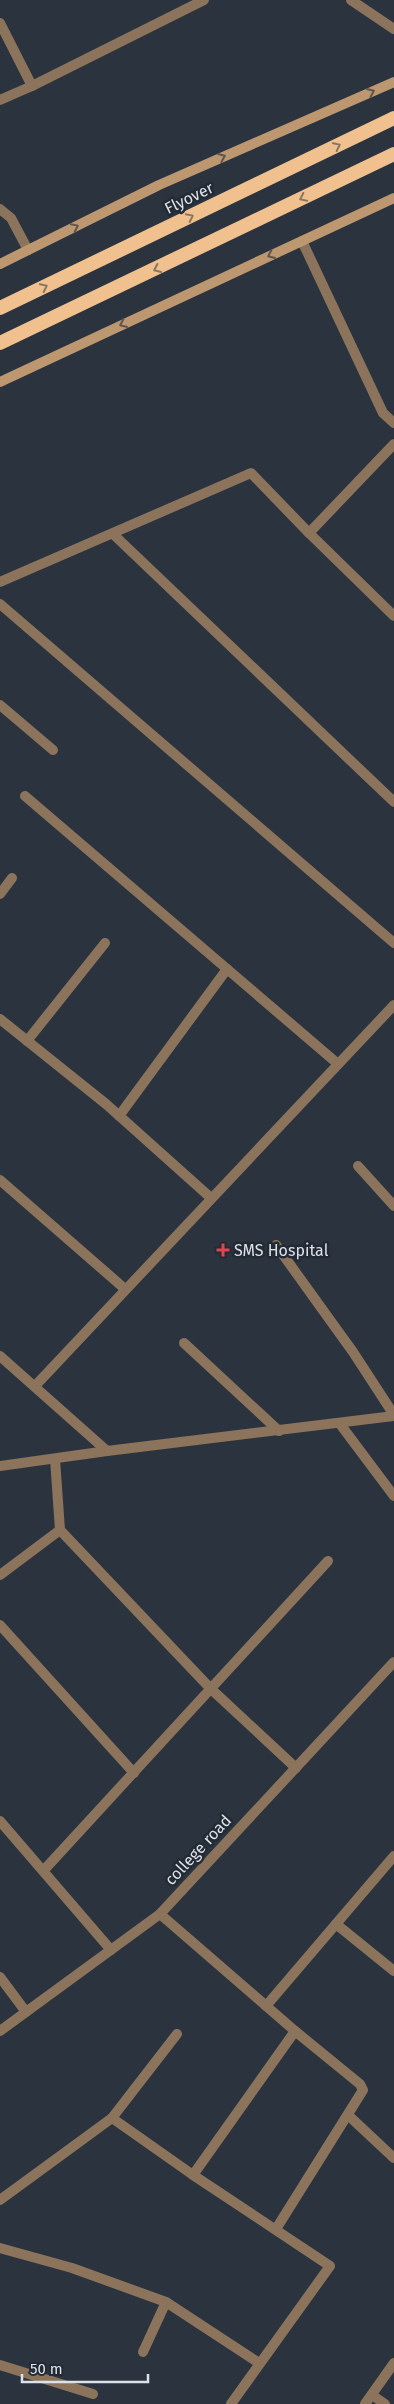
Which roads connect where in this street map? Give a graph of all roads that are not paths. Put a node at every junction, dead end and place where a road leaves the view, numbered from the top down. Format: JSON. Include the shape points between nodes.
{"nodes":[{"id":1,"x":204,"y":0,"type":"edge"},
{"id":2,"x":351,"y":0,"type":"edge"},
{"id":3,"x":0,"y":23,"type":"edge"},
{"id":4,"x":394,"y":29,"type":"edge"},
{"id":5,"x":394,"y":82,"type":"edge"},
{"id":6,"x":32,"y":86,"type":"junction"},
{"id":7,"x":0,"y":100,"type":"edge"},
{"id":8,"x":394,"y":118,"type":"edge"},
{"id":9,"x":394,"y":154,"type":"edge"},
{"id":10,"x":394,"y":198,"type":"edge"},
{"id":11,"x":0,"y":209,"type":"edge"},
{"id":12,"x":302,"y":240,"type":"junction"},
{"id":13,"x":28,"y":250,"type":"junction"},
{"id":14,"x":0,"y":264,"type":"edge"},
{"id":15,"x":0,"y":308,"type":"edge"},
{"id":16,"x":0,"y":343,"type":"edge"},
{"id":17,"x":0,"y":382,"type":"edge"},
{"id":18,"x":394,"y":424,"type":"edge"},
{"id":19,"x":394,"y":444,"type":"edge"},
{"id":20,"x":309,"y":533,"type":"junction"},
{"id":21,"x":113,"y":534,"type":"junction"},
{"id":22,"x":0,"y":582,"type":"edge"},
{"id":23,"x":0,"y":604,"type":"edge"},
{"id":24,"x":394,"y":616,"type":"edge"},
{"id":25,"x":0,"y":705,"type":"edge"},
{"id":26,"x":53,"y":750,"type":"dead end"},
{"id":27,"x":25,"y":796,"type":"dead end"},
{"id":28,"x":394,"y":802,"type":"edge"},
{"id":29,"x":12,"y":878,"type":"dead end"},
{"id":30,"x":0,"y":894,"type":"edge"},
{"id":31,"x":104,"y":943,"type":"dead end"},
{"id":32,"x":394,"y":943,"type":"edge"},
{"id":33,"x":227,"y":969,"type":"junction"},
{"id":34,"x":394,"y":1005,"type":"edge"},
{"id":35,"x":0,"y":1019,"type":"edge"},
{"id":36,"x":27,"y":1041,"type":"junction"},
{"id":37,"x":338,"y":1064,"type":"junction"},
{"id":38,"x":119,"y":1116,"type":"junction"},
{"id":39,"x":358,"y":1166,"type":"dead end"},
{"id":40,"x":0,"y":1180,"type":"edge"},
{"id":41,"x":211,"y":1198,"type":"junction"},
{"id":42,"x":394,"y":1206,"type":"edge"},
{"id":43,"x":276,"y":1245,"type":"dead end"},
{"id":44,"x":125,"y":1289,"type":"junction"},
{"id":45,"x":184,"y":1343,"type":"dead end"},
{"id":46,"x":0,"y":1356,"type":"edge"},
{"id":47,"x":35,"y":1386,"type":"junction"},
{"id":48,"x":394,"y":1415,"type":"edge"},
{"id":49,"x":340,"y":1424,"type":"junction"},
{"id":50,"x":279,"y":1431,"type":"junction"},
{"id":51,"x":107,"y":1451,"type":"junction"},
{"id":52,"x":55,"y":1459,"type":"junction"},
{"id":53,"x":0,"y":1466,"type":"edge"},
{"id":54,"x":394,"y":1496,"type":"edge"},
{"id":55,"x":60,"y":1530,"type":"junction"},
{"id":56,"x":328,"y":1560,"type":"dead end"},
{"id":57,"x":0,"y":1575,"type":"edge"},
{"id":58,"x":0,"y":1625,"type":"edge"},
{"id":59,"x":394,"y":1662,"type":"edge"},
{"id":60,"x":210,"y":1688,"type":"junction"},
{"id":61,"x":296,"y":1768,"type":"junction"},
{"id":62,"x":134,"y":1773,"type":"junction"},
{"id":63,"x":0,"y":1821,"type":"edge"},
{"id":64,"x":394,"y":1856,"type":"edge"},
{"id":65,"x":44,"y":1870,"type":"junction"},
{"id":66,"x":160,"y":1914,"type":"junction"},
{"id":67,"x":336,"y":1924,"type":"junction"},
{"id":68,"x":111,"y":1950,"type":"junction"},
{"id":69,"x":394,"y":1972,"type":"edge"},
{"id":70,"x":0,"y":1976,"type":"edge"},
{"id":71,"x":266,"y":2006,"type":"junction"},
{"id":72,"x":26,"y":2012,"type":"junction"},
{"id":73,"x":0,"y":2031,"type":"edge"},
{"id":74,"x":295,"y":2031,"type":"junction"},
{"id":75,"x":177,"y":2034,"type":"dead end"},
{"id":76,"x":348,"y":2115,"type":"junction"},
{"id":77,"x":112,"y":2118,"type":"junction"},
{"id":78,"x":394,"y":2158,"type":"edge"},
{"id":79,"x":193,"y":2175,"type":"junction"},
{"id":80,"x":0,"y":2200,"type":"edge"},
{"id":81,"x":276,"y":2229,"type":"junction"},
{"id":82,"x":0,"y":2248,"type":"edge"},
{"id":83,"x":166,"y":2302,"type":"junction"},
{"id":84,"x":144,"y":2352,"type":"dead end"},
{"id":85,"x":259,"y":2363,"type":"junction"},
{"id":86,"x":394,"y":2363,"type":"edge"},
{"id":87,"x":0,"y":2365,"type":"edge"},
{"id":88,"x":93,"y":2394,"type":"dead end"},
{"id":89,"x":372,"y":2395,"type":"junction"},
{"id":90,"x":231,"y":2404,"type":"edge"},
{"id":91,"x":365,"y":2404,"type":"edge"},
{"id":92,"x":385,"y":2404,"type":"edge"}],
"edges":[{"from":1,"to":6,"type":"street"},
{"from":2,"to":4,"type":"street"},
{"from":3,"to":6,"type":"street"},
{"from":13,"to":5,"type":"main road","one_way":true,"via":[[159,185]]},
{"from":6,"to":7,"type":"street"},
{"from":15,"to":8,"type":"highway","name":"Flyover","one_way":true},
{"from":9,"to":16,"type":"highway","one_way":true},
{"from":10,"to":12,"type":"main road"},
{"from":11,"to":13,"type":"street","via":[[10,218]]},
{"from":12,"to":17,"type":"main road","one_way":true},
{"from":12,"to":18,"type":"street","via":[[383,413]]},
{"from":13,"to":14,"type":"main road"},
{"from":19,"to":20,"type":"street"},
{"from":20,"to":21,"type":"street","via":[[251,473]]},
{"from":20,"to":24,"type":"street"},
{"from":21,"to":22,"type":"street"},
{"from":21,"to":28,"type":"street"},
{"from":23,"to":32,"type":"street"},
{"from":25,"to":26,"type":"street"},
{"from":27,"to":33,"type":"street"},
{"from":29,"to":30,"type":"street"},
{"from":31,"to":36,"type":"street"},
{"from":33,"to":37,"type":"street"},
{"from":33,"to":38,"type":"street"},
{"from":34,"to":37,"type":"street"},
{"from":35,"to":36,"type":"street"},
{"from":36,"to":38,"type":"street"},
{"from":37,"to":41,"type":"street"},
{"from":38,"to":41,"type":"street"},
{"from":39,"to":42,"type":"street"},
{"from":40,"to":44,"type":"street"},
{"from":41,"to":44,"type":"street"},
{"from":43,"to":48,"type":"street"},
{"from":44,"to":47,"type":"street"},
{"from":45,"to":50,"type":"street"},
{"from":46,"to":47,"type":"street"},
{"from":47,"to":51,"type":"street"},
{"from":48,"to":49,"type":"street"},
{"from":49,"to":50,"type":"street"},
{"from":49,"to":54,"type":"street"},
{"from":50,"to":51,"type":"street"},
{"from":51,"to":52,"type":"street"},
{"from":52,"to":53,"type":"street"},
{"from":52,"to":55,"type":"street"},
{"from":55,"to":57,"type":"street"},
{"from":55,"to":60,"type":"street"},
{"from":56,"to":60,"type":"street"},
{"from":58,"to":62,"type":"street"},
{"from":59,"to":61,"type":"street","name":"college road"},
{"from":60,"to":61,"type":"street"},
{"from":60,"to":62,"type":"street"},
{"from":61,"to":66,"type":"street","name":"college road"},
{"from":62,"to":65,"type":"street"},
{"from":63,"to":65,"type":"street"},
{"from":64,"to":67,"type":"street"},
{"from":65,"to":68,"type":"street"},
{"from":66,"to":68,"type":"street","name":"college road"},
{"from":66,"to":71,"type":"street"},
{"from":67,"to":69,"type":"street"},
{"from":67,"to":71,"type":"street"},
{"from":68,"to":72,"type":"street","name":"college road"},
{"from":70,"to":72,"type":"street"},
{"from":71,"to":74,"type":"street"},
{"from":72,"to":73,"type":"street","name":"college road"},
{"from":74,"to":76,"type":"street","via":[[360,2084],[363,2090]]},
{"from":74,"to":79,"type":"street"},
{"from":75,"to":77,"type":"street"},
{"from":76,"to":78,"type":"street"},
{"from":76,"to":81,"type":"street"},
{"from":77,"to":79,"type":"street"},
{"from":77,"to":80,"type":"street"},
{"from":79,"to":81,"type":"street"},
{"from":81,"to":85,"type":"street","via":[[330,2266]]},
{"from":82,"to":83,"type":"street","via":[[72,2268]]},
{"from":83,"to":84,"type":"street"},
{"from":83,"to":85,"type":"street"},
{"from":85,"to":90,"type":"street"},
{"from":86,"to":89,"type":"street"},
{"from":87,"to":88,"type":"street"},
{"from":89,"to":91,"type":"street"},
{"from":89,"to":92,"type":"street"}]}
